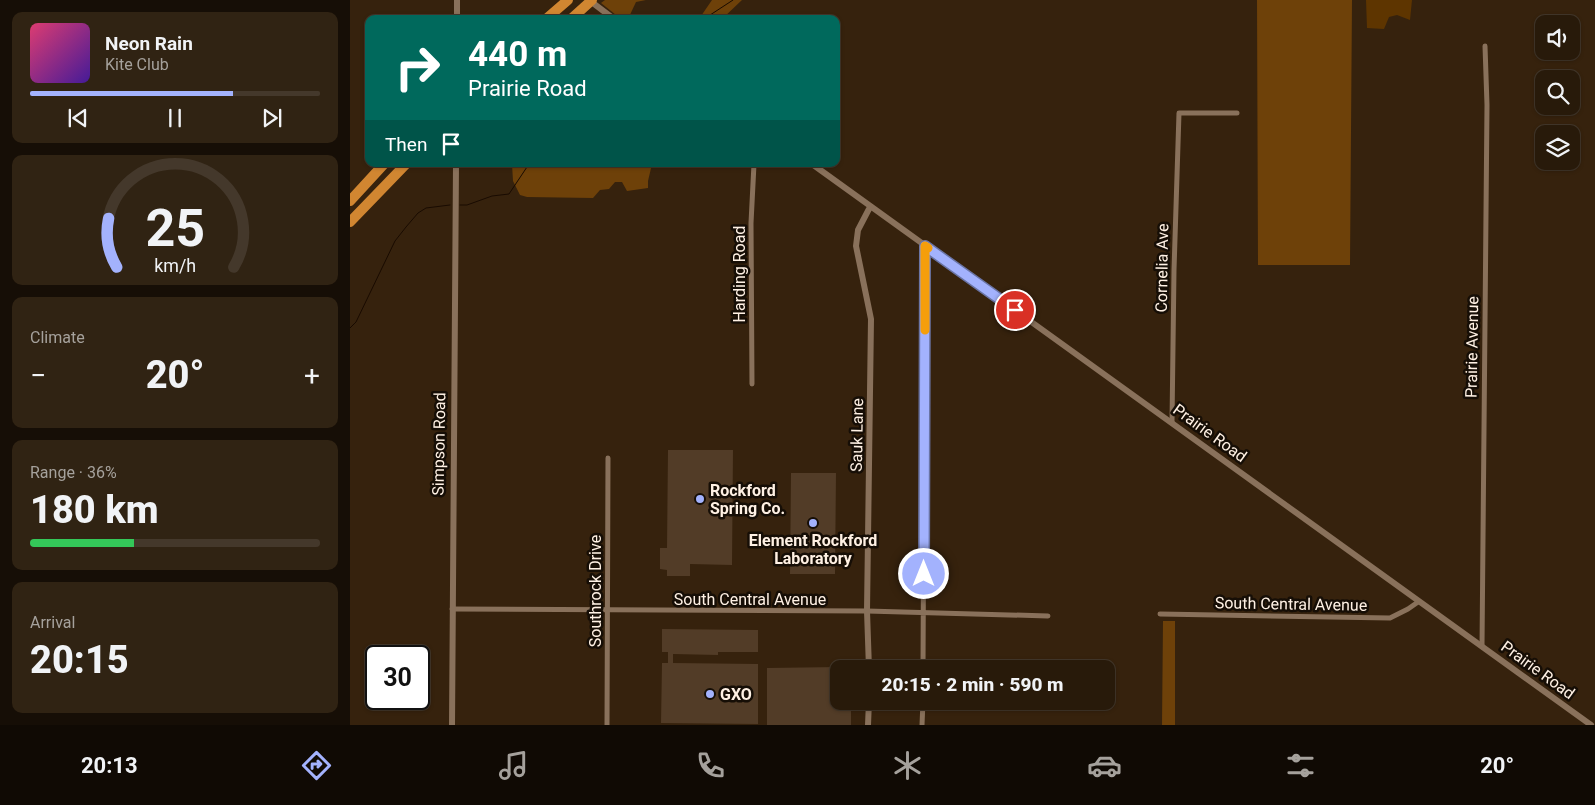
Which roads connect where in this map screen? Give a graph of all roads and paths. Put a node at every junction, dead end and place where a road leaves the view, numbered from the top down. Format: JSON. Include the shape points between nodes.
{"nodes":[{"id":1,"x":457,"y":0,"type":"edge"},
{"id":2,"x":588,"y":0,"type":"edge"},
{"id":3,"x":592,"y":0,"type":"edge"},
{"id":4,"x":565,"y":2,"type":"edge"},
{"id":5,"x":457,"y":15,"type":"edge"},
{"id":6,"x":550,"y":15,"type":"edge"},
{"id":7,"x":575,"y":15,"type":"edge"},
{"id":8,"x":609,"y":15,"type":"edge"},
{"id":9,"x":1485,"y":46,"type":"dead end"},
{"id":10,"x":1237,"y":113,"type":"dead end"},
{"id":11,"x":381,"y":167,"type":"edge"},
{"id":12,"x":403,"y":167,"type":"edge"},
{"id":13,"x":456,"y":167,"type":"edge"},
{"id":14,"x":754,"y":167,"type":"edge"},
{"id":15,"x":816,"y":167,"type":"edge"},
{"id":16,"x":350,"y":201,"type":"edge"},
{"id":17,"x":870,"y":207,"type":"junction"},
{"id":18,"x":350,"y":222,"type":"edge"},
{"id":19,"x":925,"y":246,"type":"junction"},
{"id":20,"x":752,"y":384,"type":"dead end"},
{"id":21,"x":1172,"y":422,"type":"junction"},
{"id":22,"x":608,"y":458,"type":"dead end"},
{"id":23,"x":1418,"y":602,"type":"junction"},
{"id":24,"x":452,"y":610,"type":"junction"},
{"id":25,"x":607,"y":611,"type":"junction"},
{"id":26,"x":867,"y":611,"type":"junction"},
{"id":27,"x":924,"y":612,"type":"junction"},
{"id":28,"x":1160,"y":614,"type":"dead end"},
{"id":29,"x":1048,"y":616,"type":"dead end"},
{"id":30,"x":1482,"y":647,"type":"junction"},
{"id":31,"x":869,"y":660,"type":"edge"},
{"id":32,"x":923,"y":660,"type":"edge"},
{"id":33,"x":869,"y":710,"type":"edge"},
{"id":34,"x":923,"y":710,"type":"edge"},
{"id":35,"x":452,"y":725,"type":"edge"},
{"id":36,"x":607,"y":725,"type":"edge"},
{"id":37,"x":868,"y":725,"type":"edge"},
{"id":38,"x":922,"y":725,"type":"edge"},
{"id":39,"x":1592,"y":725,"type":"edge"}],
"edges":[{"from":1,"to":5,"type":"street"},
{"from":2,"to":8,"type":"street"},
{"from":3,"to":7,"type":"highway"},
{"from":4,"to":6,"type":"highway"},
{"from":9,"to":30,"type":"street","name":"Prairie Avenue"},
{"from":10,"to":21,"type":"street","name":"Cornelia Ave","via":[[1179,113]]},
{"from":11,"to":16,"type":"highway"},
{"from":12,"to":18,"type":"highway"},
{"from":13,"to":24,"type":"street","name":"Simpson Road"},
{"from":14,"to":20,"type":"street","name":"Harding Road"},
{"from":15,"to":17,"type":"street","name":"Prairie Road"},
{"from":17,"to":19,"type":"street","name":"Prairie Road"},
{"from":17,"to":26,"type":"street","name":"Sauk Lane","via":[[858,230],[856,246],[871,319]]},
{"from":19,"to":21,"type":"street","name":"Prairie Road"},
{"from":19,"to":27,"type":"street"},
{"from":21,"to":23,"type":"street","name":"Prairie Road"},
{"from":22,"to":25,"type":"street","name":"Southrock Drive"},
{"from":23,"to":28,"type":"street","name":"South Central Avenue","via":[[1390,618]]},
{"from":23,"to":30,"type":"street","name":"Prairie Road"},
{"from":24,"to":25,"type":"street","name":"South Central Avenue"},
{"from":24,"to":35,"type":"street","name":"Simpson Road"},
{"from":25,"to":26,"type":"street","name":"South Central Avenue"},
{"from":25,"to":36,"type":"street","name":"Southrock Drive"},
{"from":26,"to":27,"type":"street","name":"South Central Avenue"},
{"from":26,"to":31,"type":"street","name":"Sauk Lane"},
{"from":27,"to":29,"type":"street","name":"South Central Avenue"},
{"from":27,"to":32,"type":"street"},
{"from":30,"to":39,"type":"street","name":"Prairie Road"},
{"from":33,"to":37,"type":"street"},
{"from":34,"to":38,"type":"street"}]}
